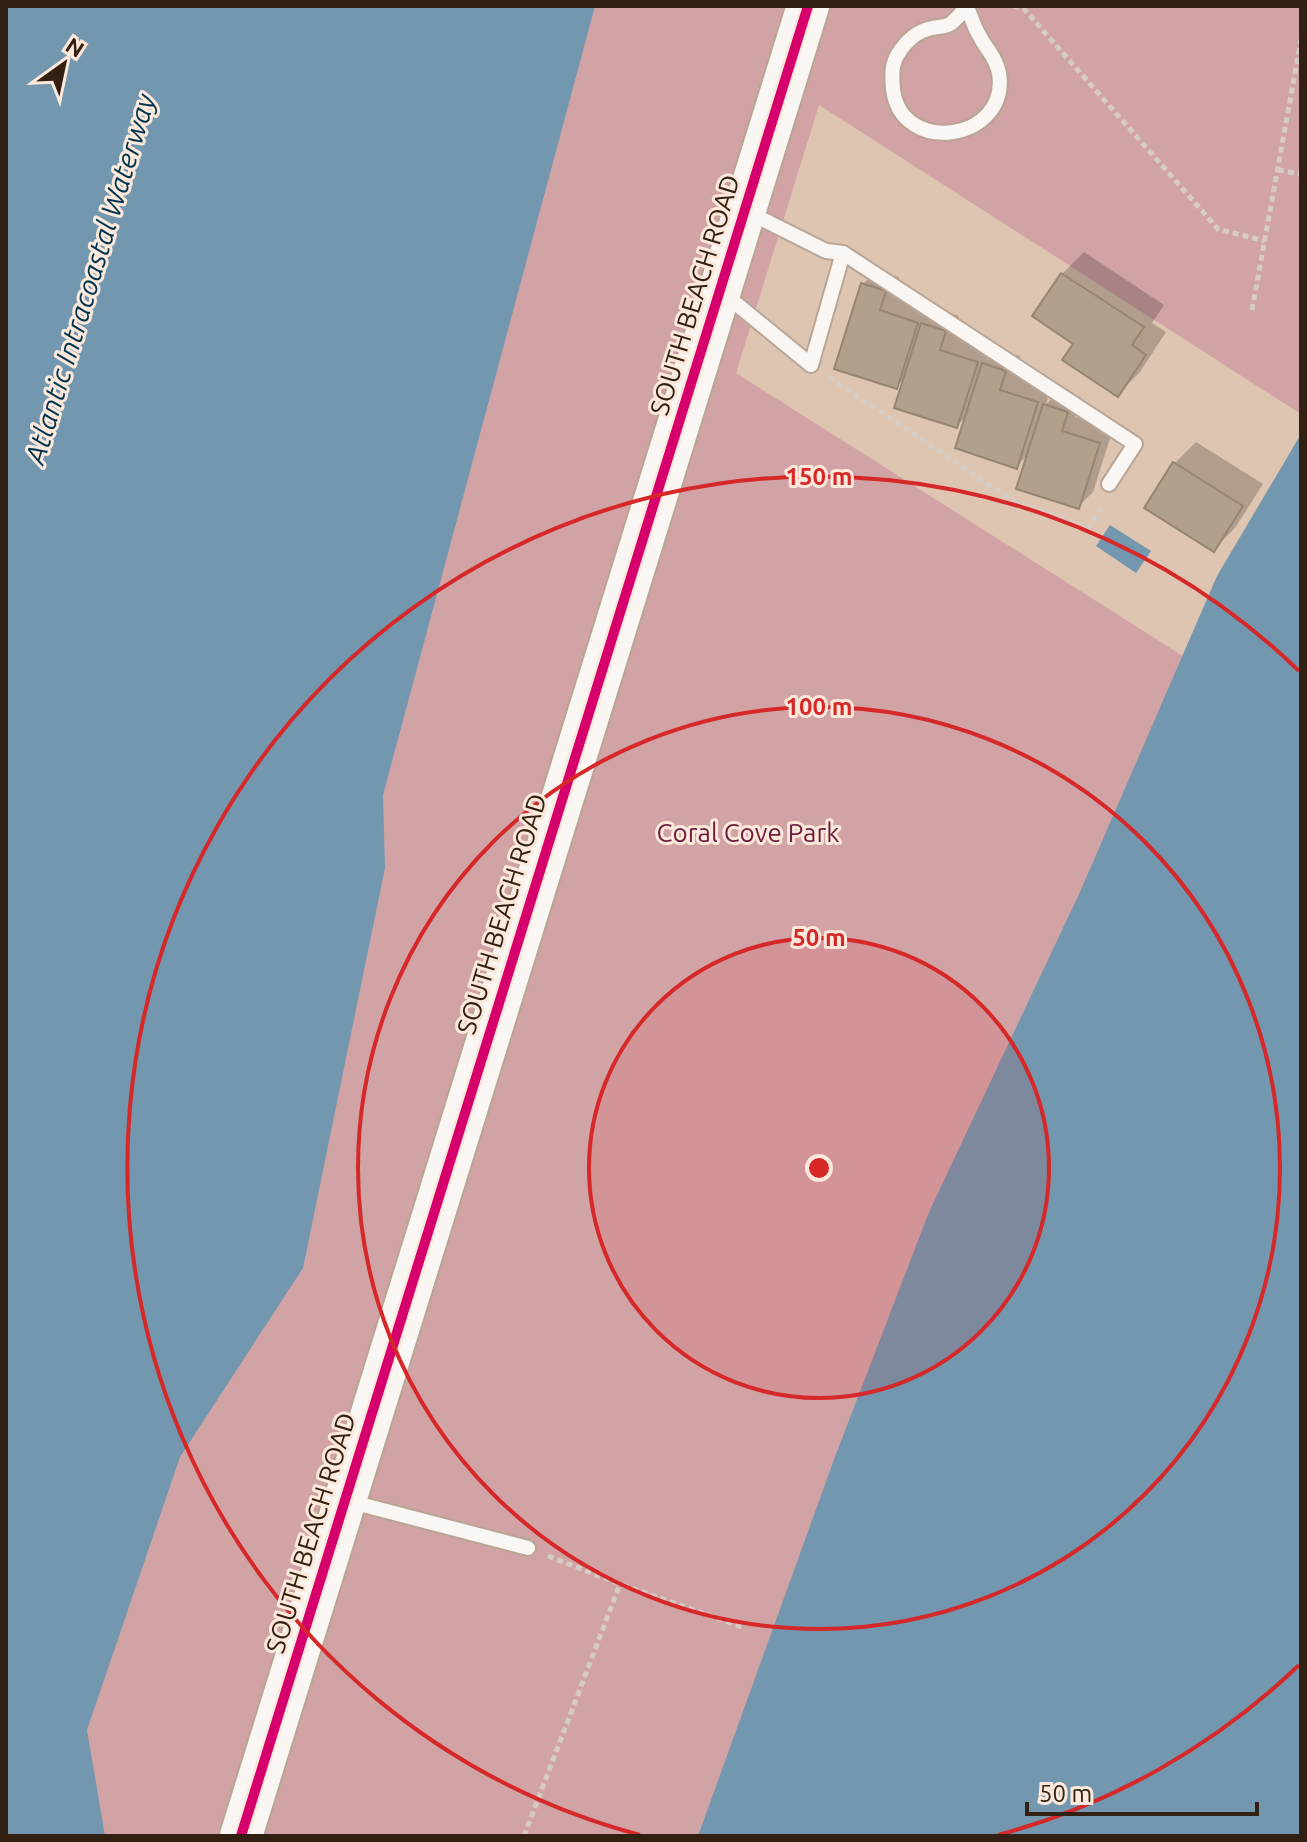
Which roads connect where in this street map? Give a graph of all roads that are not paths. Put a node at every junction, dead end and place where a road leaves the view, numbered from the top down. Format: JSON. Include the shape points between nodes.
{"nodes":[{"id":1,"x":808,"y":6,"type":"edge"},
{"id":2,"x":967,"y":7,"type":"edge"},
{"id":3,"x":745,"y":210,"type":"junction"},
{"id":4,"x":843,"y":253,"type":"junction"},
{"id":5,"x":720,"y":291,"type":"junction"},
{"id":6,"x":1109,"y":484,"type":"road end"},
{"id":7,"x":344,"y":1500,"type":"junction"},
{"id":8,"x":528,"y":1548,"type":"road end"},
{"id":9,"x":241,"y":1836,"type":"edge"}],
"edges":[{"from":1,"to":3,"type":"street","name":"SOUTH BEACH ROAD"},
{"from":2,"to":2,"type":"lane","via":[[949,24],[910,38],[891,73],[894,98],[903,114],[937,133],[979,123],[999,89],[994,56]]},
{"from":3,"to":4,"type":"lane","via":[[826,251]]},
{"from":3,"to":5,"type":"street","name":"SOUTH BEACH ROAD"},
{"from":4,"to":5,"type":"lane","via":[[811,365]]},
{"from":4,"to":6,"type":"lane","via":[[1135,444]]},
{"from":5,"to":7,"type":"street","name":"SOUTH BEACH ROAD"},
{"from":7,"to":8,"type":"lane"},
{"from":7,"to":9,"type":"street","name":"SOUTH BEACH ROAD"}]}
